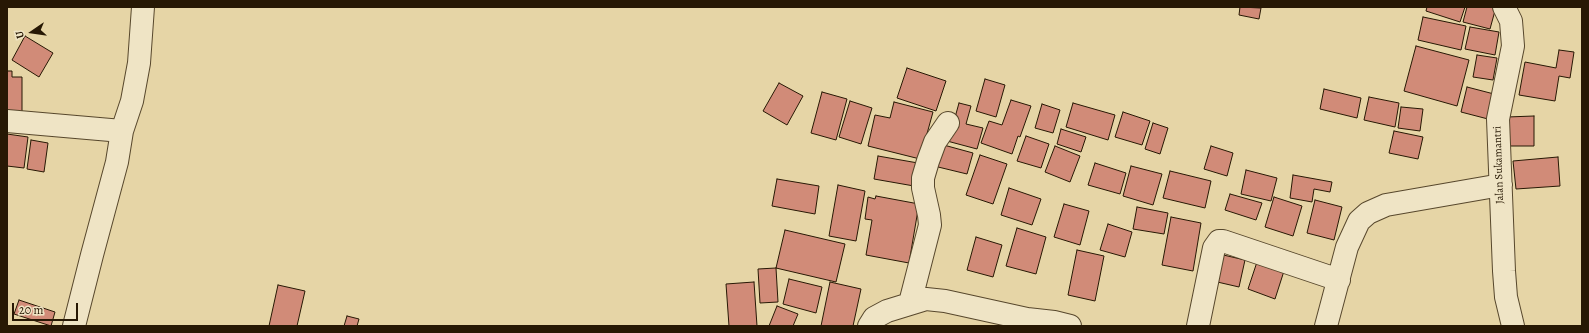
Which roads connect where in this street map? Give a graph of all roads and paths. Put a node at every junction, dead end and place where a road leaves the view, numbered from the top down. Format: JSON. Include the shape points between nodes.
{"nodes":[{"id":1,"x":143,"y":7,"type":"edge"},
{"id":2,"x":1504,"y":7,"type":"edge"},
{"id":3,"x":7,"y":121,"type":"edge"},
{"id":4,"x":948,"y":123,"type":"dead end"},
{"id":5,"x":122,"y":131,"type":"junction"},
{"id":6,"x":1501,"y":185,"type":"junction"},
{"id":7,"x":1339,"y":280,"type":"junction"},
{"id":8,"x":910,"y":304,"type":"junction"},
{"id":9,"x":74,"y":326,"type":"edge"},
{"id":10,"x":869,"y":326,"type":"edge"},
{"id":11,"x":1070,"y":326,"type":"edge"},
{"id":12,"x":1198,"y":326,"type":"edge"},
{"id":13,"x":1326,"y":326,"type":"edge"},
{"id":14,"x":1512,"y":326,"type":"edge"}],
"edges":[{"from":1,"to":5,"type":"street","via":[[139,63],[132,101]]},
{"from":2,"to":6,"type":"street","name":"Jalan Sukamantri","via":[[1511,21],[1513,46],[1498,119]]},
{"from":3,"to":5,"type":"street"},
{"from":4,"to":8,"type":"street","via":[[935,142],[923,178],[930,225]]},
{"from":5,"to":9,"type":"street","via":[[117,162]]},
{"from":6,"to":7,"type":"street","via":[[1386,205],[1373,210],[1359,221],[1354,230]]},
{"from":6,"to":14,"type":"street","name":"Jalan Sukamantri","via":[[1504,277]]},
{"from":7,"to":12,"type":"street","via":[[1219,241],[1214,248]]},
{"from":7,"to":13,"type":"street"},
{"from":8,"to":10,"type":"street","via":[[887,311],[874,318]]},
{"from":8,"to":11,"type":"street","via":[[926,299],[945,301]]}]}
